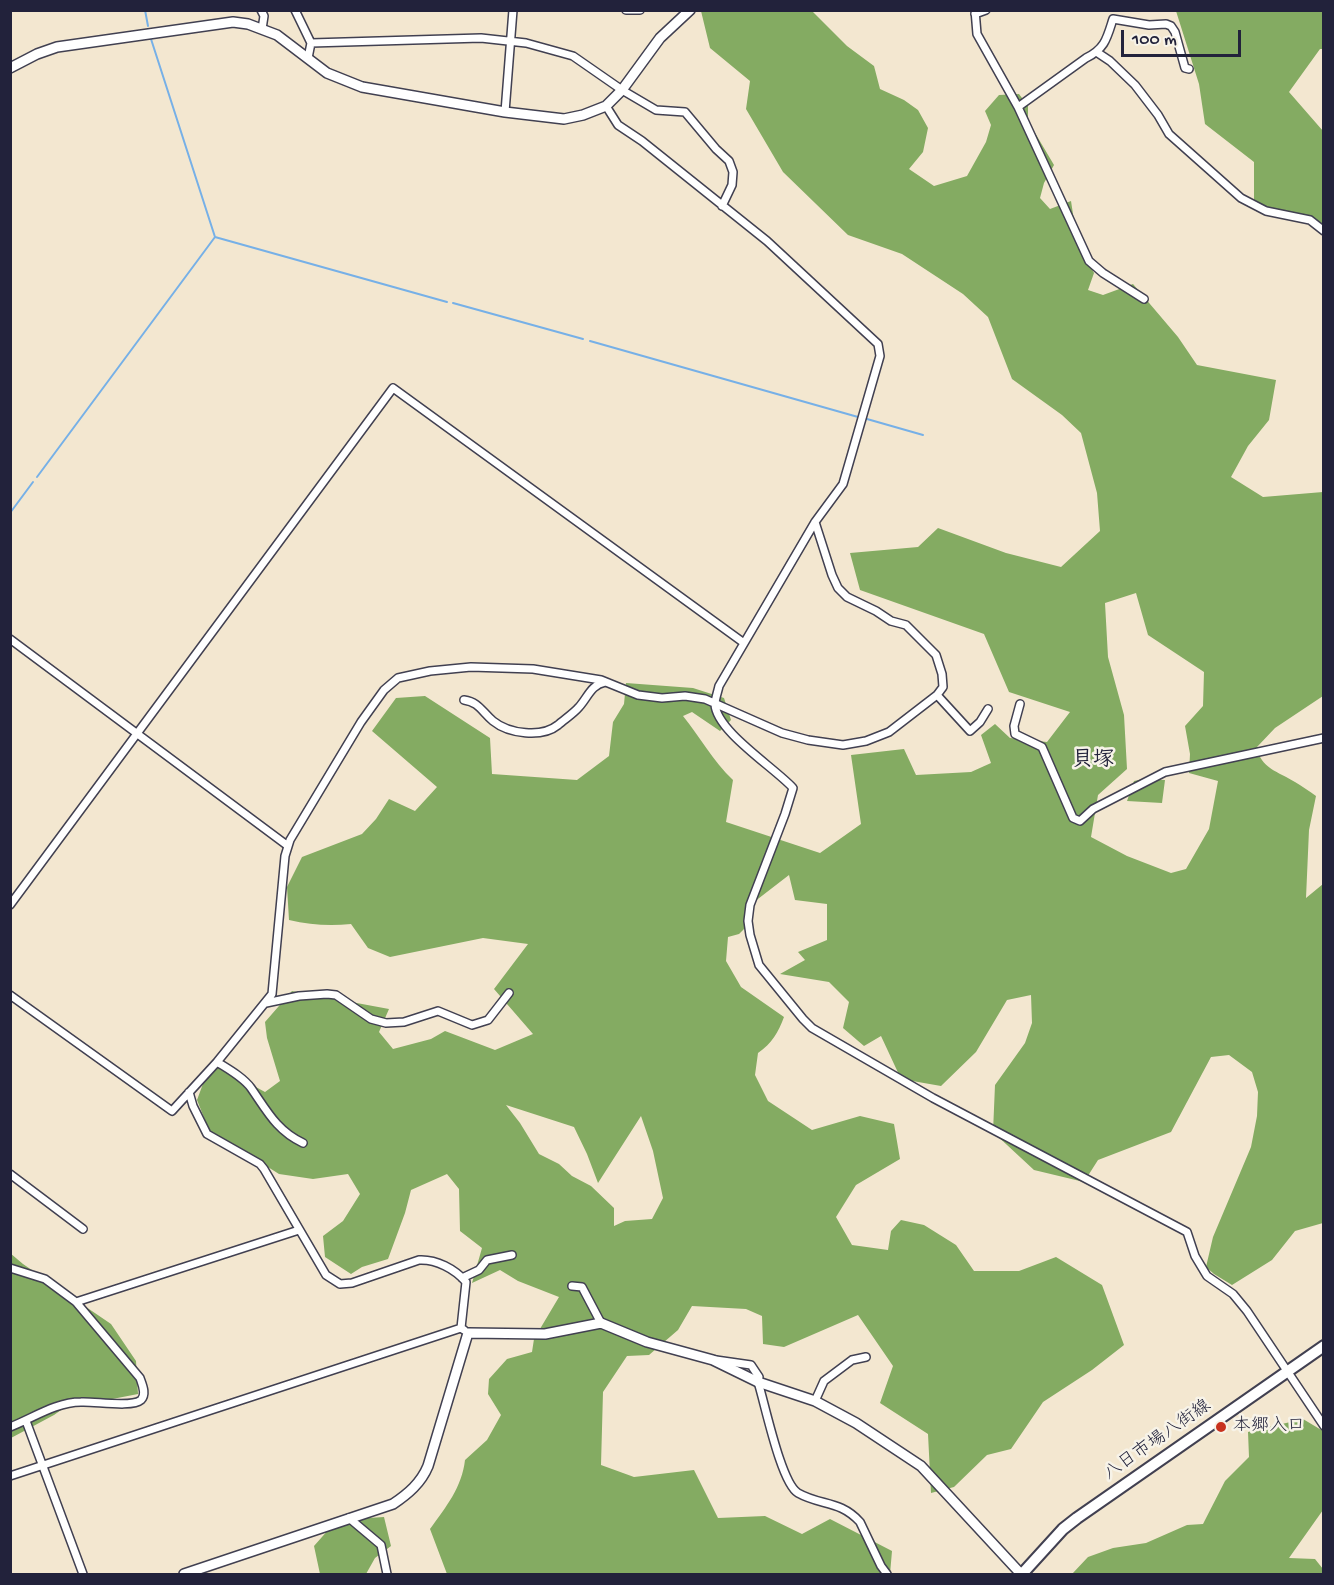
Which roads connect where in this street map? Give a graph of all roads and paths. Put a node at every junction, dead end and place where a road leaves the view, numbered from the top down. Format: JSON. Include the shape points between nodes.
{"nodes":[{"id":1,"x":261,"y":10,"type":"edge"},
{"id":2,"x":295,"y":10,"type":"edge"},
{"id":3,"x":513,"y":10,"type":"edge"},
{"id":4,"x":626,"y":10,"type":"edge"},
{"id":5,"x":640,"y":10,"type":"edge"},
{"id":6,"x":690,"y":10,"type":"edge"},
{"id":7,"x":986,"y":10,"type":"edge"},
{"id":8,"x":1114,"y":10,"type":"edge"},
{"id":9,"x":975,"y":12,"type":"edge"},
{"id":10,"x":1113,"y":19,"type":"junction"},
{"id":11,"x":262,"y":29,"type":"junction"},
{"id":12,"x":509,"y":41,"type":"junction"},
{"id":13,"x":311,"y":43,"type":"junction"},
{"id":14,"x":1098,"y":53,"type":"junction"},
{"id":15,"x":308,"y":58,"type":"junction"},
{"id":16,"x":11,"y":67,"type":"edge"},
{"id":17,"x":1189,"y":69,"type":"dead end"},
{"id":18,"x":622,"y":90,"type":"junction"},
{"id":19,"x":606,"y":106,"type":"junction"},
{"id":20,"x":1018,"y":107,"type":"junction"},
{"id":21,"x":505,"y":112,"type":"junction"},
{"id":22,"x":722,"y":206,"type":"junction"},
{"id":23,"x":1323,"y":231,"type":"edge"},
{"id":24,"x":1144,"y":299,"type":"dead end"},
{"id":25,"x":815,"y":522,"type":"junction"},
{"id":26,"x":10,"y":639,"type":"edge"},
{"id":27,"x":744,"y":644,"type":"junction"},
{"id":28,"x":605,"y":682,"type":"junction"},
{"id":29,"x":937,"y":695,"type":"junction"},
{"id":30,"x":464,"y":700,"type":"dead end"},
{"id":31,"x":715,"y":704,"type":"junction"},
{"id":32,"x":1020,"y":704,"type":"dead end"},
{"id":33,"x":988,"y":709,"type":"dead end"},
{"id":34,"x":137,"y":732,"type":"junction"},
{"id":35,"x":1323,"y":738,"type":"edge"},
{"id":36,"x":288,"y":846,"type":"junction"},
{"id":37,"x":10,"y":904,"type":"edge"},
{"id":38,"x":508,"y":993,"type":"dead end"},
{"id":39,"x":10,"y":995,"type":"edge"},
{"id":40,"x":266,"y":1003,"type":"junction"},
{"id":41,"x":217,"y":1062,"type":"junction"},
{"id":42,"x":189,"y":1092,"type":"junction"},
{"id":43,"x":303,"y":1143,"type":"dead end"},
{"id":44,"x":10,"y":1174,"type":"edge"},
{"id":45,"x":83,"y":1228,"type":"dead end"},
{"id":46,"x":299,"y":1230,"type":"junction"},
{"id":47,"x":512,"y":1255,"type":"dead end"},
{"id":48,"x":10,"y":1268,"type":"edge"},
{"id":49,"x":462,"y":1278,"type":"junction"},
{"id":50,"x":572,"y":1286,"type":"dead end"},
{"id":51,"x":76,"y":1302,"type":"junction"},
{"id":52,"x":602,"y":1323,"type":"junction"},
{"id":53,"x":464,"y":1330,"type":"junction"},
{"id":54,"x":1323,"y":1346,"type":"edge"},
{"id":55,"x":866,"y":1357,"type":"dead end"},
{"id":56,"x":1287,"y":1372,"type":"junction"},
{"id":57,"x":758,"y":1382,"type":"junction"},
{"id":58,"x":815,"y":1401,"type":"junction"},
{"id":59,"x":26,"y":1421,"type":"junction"},
{"id":60,"x":1323,"y":1426,"type":"edge"},
{"id":61,"x":10,"y":1427,"type":"edge"},
{"id":62,"x":43,"y":1465,"type":"junction"},
{"id":63,"x":10,"y":1476,"type":"edge"},
{"id":64,"x":350,"y":1518,"type":"junction"},
{"id":65,"x":83,"y":1575,"type":"edge"},
{"id":66,"x":183,"y":1575,"type":"edge"},
{"id":67,"x":387,"y":1575,"type":"edge"},
{"id":68,"x":887,"y":1575,"type":"edge"},
{"id":69,"x":1021,"y":1575,"type":"edge"}],
"edges":[{"from":1,"to":11,"type":"street"},
{"from":2,"to":13,"type":"street"},
{"from":3,"to":12,"type":"street"},
{"from":4,"to":5,"type":"street"},
{"from":6,"to":18,"type":"street","via":[[660,39]]},
{"from":7,"to":9,"type":"street"},
{"from":8,"to":10,"type":"street"},
{"from":9,"to":20,"type":"street","via":[[977,34]]},
{"from":10,"to":14,"type":"street"},
{"from":10,"to":17,"type":"street","via":[[1171,26],[1181,61]]},
{"from":11,"to":15,"type":"street"},
{"from":11,"to":16,"type":"street","via":[[233,22],[69,45]]},
{"from":12,"to":13,"type":"street","via":[[481,38]]},
{"from":12,"to":18,"type":"street","via":[[590,63]]},
{"from":12,"to":21,"type":"street"},
{"from":13,"to":15,"type":"street"},
{"from":14,"to":20,"type":"street"},
{"from":14,"to":23,"type":"street","via":[[1135,86],[1169,134],[1241,198],[1266,212],[1310,220]]},
{"from":15,"to":21,"type":"street","via":[[327,73],[362,87]]},
{"from":18,"to":19,"type":"street"},
{"from":18,"to":22,"type":"street","via":[[656,110],[685,112],[729,161],[732,185]]},
{"from":19,"to":21,"type":"street","via":[[564,119]]},
{"from":19,"to":22,"type":"street","via":[[618,125]]},
{"from":20,"to":24,"type":"street","via":[[1089,261]]},
{"from":22,"to":25,"type":"street","via":[[878,344],[880,356],[843,484]]},
{"from":25,"to":27,"type":"street"},
{"from":25,"to":29,"type":"street","via":[[838,588],[891,621],[906,625],[936,655],[943,687]]},
{"from":26,"to":34,"type":"street"},
{"from":27,"to":31,"type":"street","via":[[719,686]]},
{"from":27,"to":34,"type":"street","via":[[393,388]]},
{"from":28,"to":30,"type":"street","via":[[553,729],[541,733],[530,734],[496,724],[479,706]]},
{"from":28,"to":31,"type":"street","via":[[638,695],[685,696]]},
{"from":28,"to":36,"type":"street","via":[[514,667],[471,667],[398,678],[361,722]]},
{"from":29,"to":31,"type":"street","via":[[889,732],[843,745],[782,733]]},
{"from":29,"to":33,"type":"street","via":[[970,731]]},
{"from":31,"to":56,"type":"street","via":[[719,716],[741,743],[793,788],[750,905],[748,921],[759,965],[783,996],[812,1028],[933,1098],[1187,1232],[1207,1276],[1233,1294]]},
{"from":32,"to":35,"type":"street","via":[[1015,734],[1041,747],[1073,818],[1080,821],[1093,808],[1165,772]]},
{"from":34,"to":36,"type":"street"},
{"from":34,"to":37,"type":"street"},
{"from":36,"to":40,"type":"street","via":[[272,994]]},
{"from":38,"to":40,"type":"street","via":[[488,1020],[472,1025],[438,1011],[404,1022],[386,1023],[371,1019],[336,995],[327,994]]},
{"from":39,"to":42,"type":"street","via":[[172,1111]]},
{"from":40,"to":41,"type":"street"},
{"from":41,"to":42,"type":"street"},
{"from":41,"to":43,"type":"street","via":[[250,1086],[280,1129]]},
{"from":42,"to":46,"type":"street","via":[[207,1134],[260,1164]]},
{"from":44,"to":45,"type":"street"},
{"from":46,"to":49,"type":"street","via":[[326,1275],[340,1284],[430,1259]]},
{"from":46,"to":51,"type":"street"},
{"from":47,"to":49,"type":"street","via":[[487,1260],[479,1270]]},
{"from":48,"to":51,"type":"street","via":[[45,1279]]},
{"from":49,"to":53,"type":"street","via":[[466,1282]]},
{"from":50,"to":52,"type":"street","via":[[582,1287]]},
{"from":51,"to":59,"type":"street","via":[[140,1378],[144,1396],[131,1404],[63,1404]]},
{"from":52,"to":53,"type":"street","via":[[545,1334]]},
{"from":52,"to":57,"type":"street","via":[[647,1342],[713,1360]]},
{"from":53,"to":62,"type":"street"},
{"from":53,"to":64,"type":"street","via":[[424,1475],[393,1504]]},
{"from":54,"to":56,"type":"main road","name":"八日市場八街線"},
{"from":55,"to":58,"type":"street","via":[[852,1360],[824,1381]]},
{"from":56,"to":60,"type":"street"},
{"from":56,"to":69,"type":"main road","name":"八日市場八街線","via":[[1077,1518]]},
{"from":57,"to":58,"type":"street"},
{"from":57,"to":68,"type":"street","via":[[779,1459],[795,1492],[845,1508],[854,1516]]},
{"from":58,"to":69,"type":"street","via":[[921,1466]]},
{"from":59,"to":61,"type":"street"},
{"from":59,"to":62,"type":"street"},
{"from":62,"to":63,"type":"street"},
{"from":62,"to":65,"type":"street"},
{"from":64,"to":66,"type":"street"},
{"from":64,"to":67,"type":"street","via":[[381,1545]]}]}
